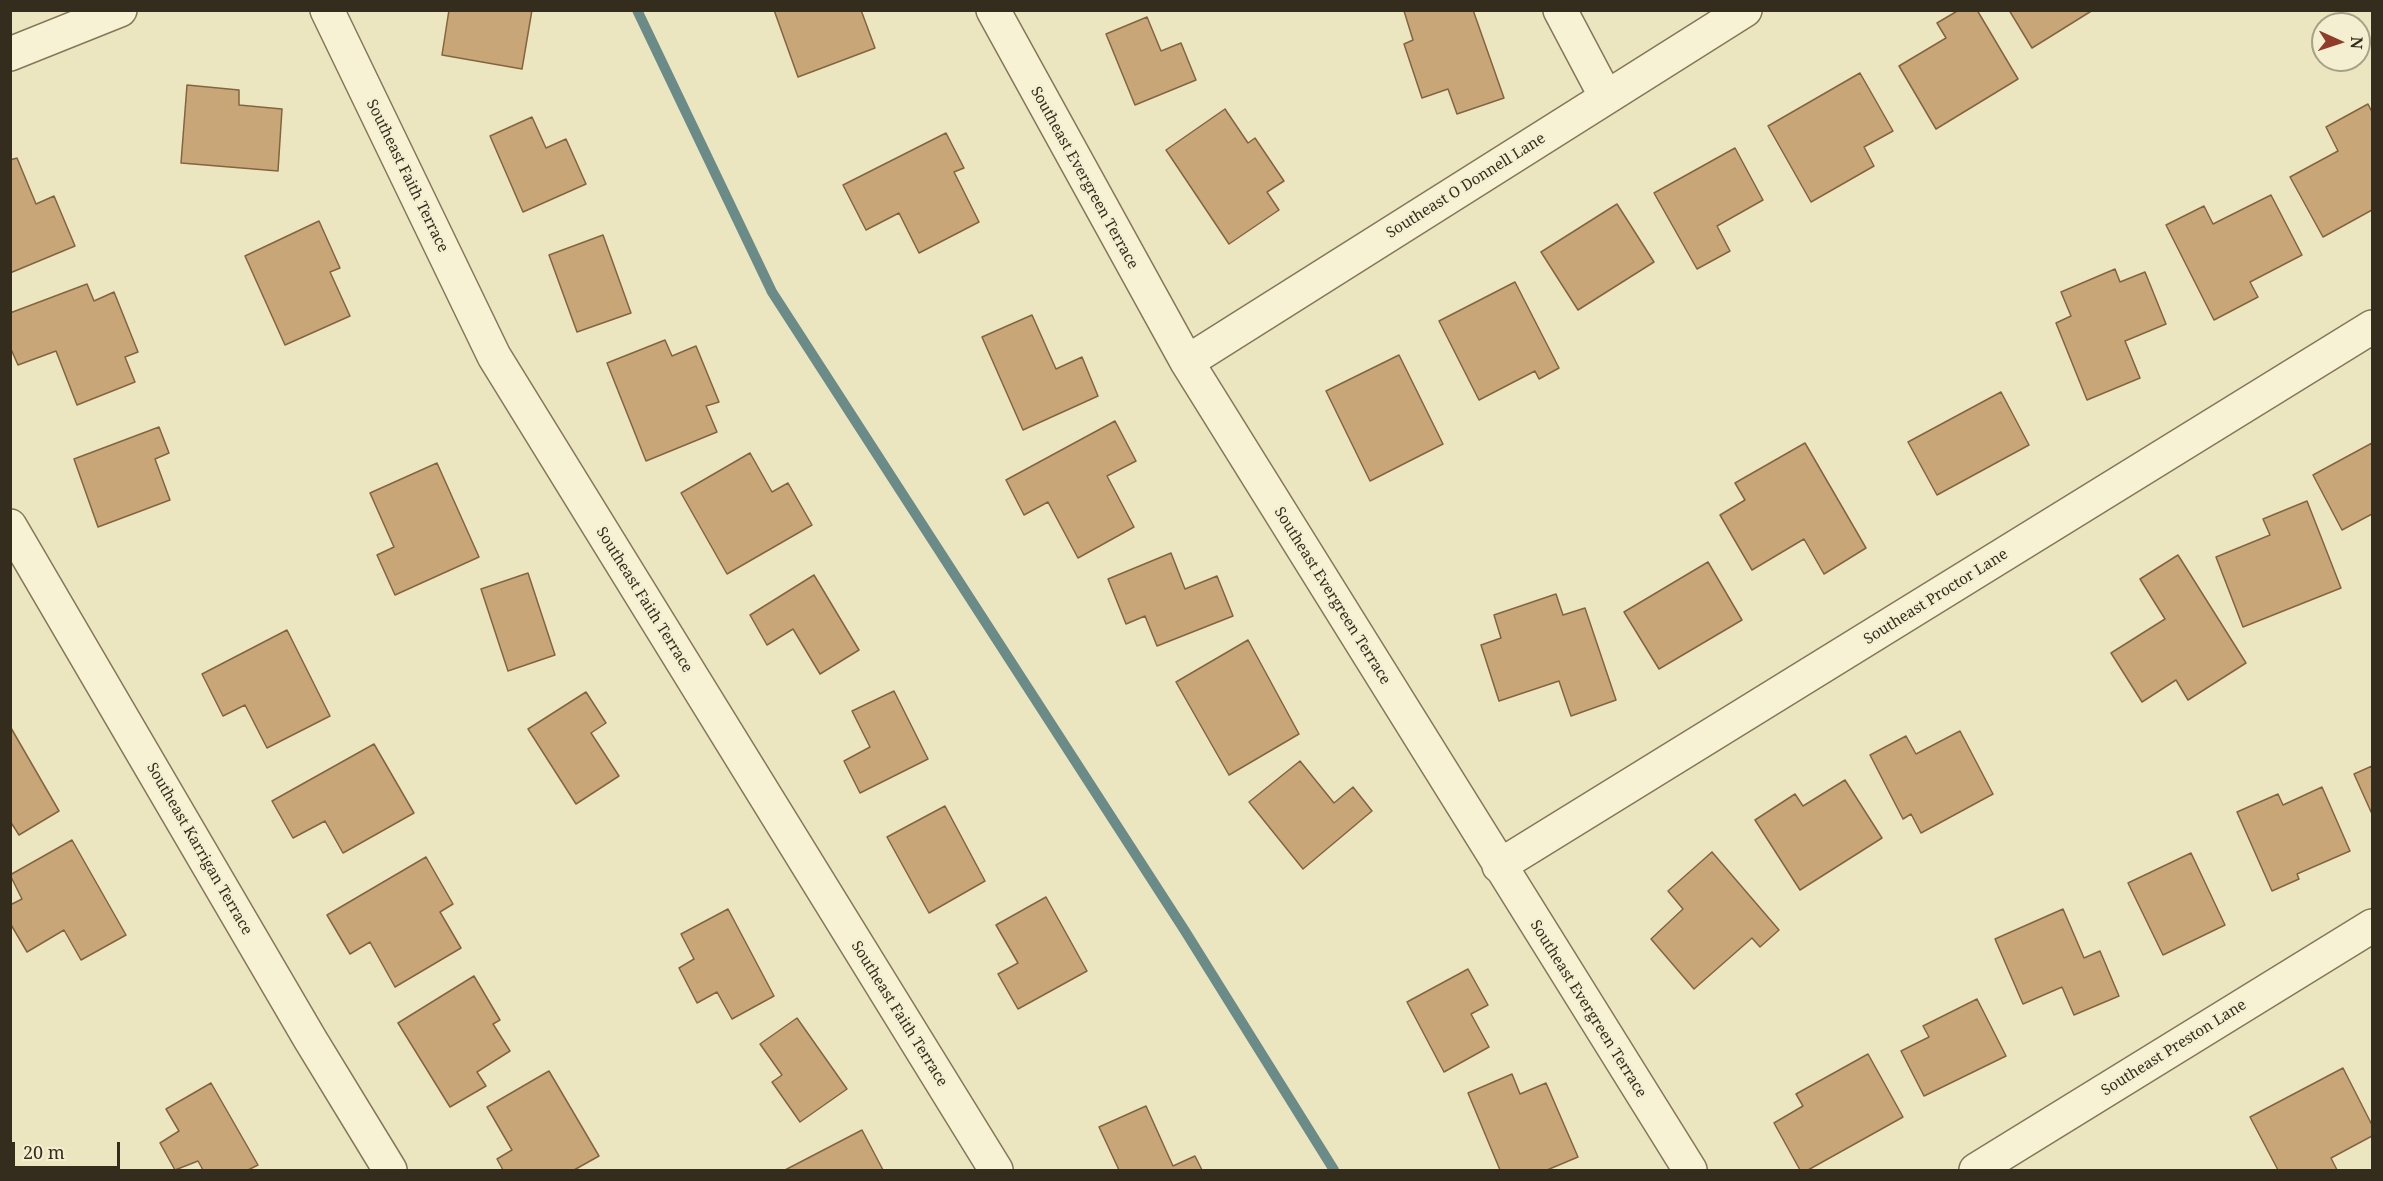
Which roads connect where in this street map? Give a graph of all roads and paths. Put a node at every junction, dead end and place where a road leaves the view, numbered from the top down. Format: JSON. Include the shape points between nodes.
{"nodes":[{"id":1,"x":120,"y":10,"type":"edge"},
{"id":2,"x":327,"y":10,"type":"edge"},
{"id":3,"x":993,"y":10,"type":"edge"},
{"id":4,"x":1560,"y":10,"type":"edge"},
{"id":5,"x":1745,"y":10,"type":"edge"},
{"id":6,"x":10,"y":54,"type":"edge"},
{"id":7,"x":1606,"y":97,"type":"junction"},
{"id":8,"x":2373,"y":327,"type":"edge"},
{"id":9,"x":1187,"y":362,"type":"junction"},
{"id":10,"x":10,"y":526,"type":"edge"},
{"id":11,"x":1499,"y":866,"type":"junction"},
{"id":12,"x":2373,"y":926,"type":"edge"},
{"id":13,"x":390,"y":1170,"type":"edge"},
{"id":14,"x":996,"y":1170,"type":"edge"},
{"id":15,"x":1690,"y":1170,"type":"edge"},
{"id":16,"x":1976,"y":1170,"type":"edge"}],
"edges":[{"from":1,"to":6,"type":"street"},
{"from":2,"to":14,"type":"street","name":"Southeast Faith Terrace","via":[[494,357]]},
{"from":3,"to":9,"type":"street","name":"Southeast Evergreen Terrace"},
{"from":4,"to":7,"type":"street"},
{"from":5,"to":7,"type":"street","name":"Southeast O Donnell Lane"},
{"from":7,"to":9,"type":"street","name":"Southeast O Donnell Lane"},
{"from":8,"to":11,"type":"street","name":"Southeast Proctor Lane"},
{"from":9,"to":11,"type":"street","name":"Southeast Evergreen Terrace"},
{"from":10,"to":13,"type":"street","name":"Southeast Karrigan Terrace","via":[[309,1039]]},
{"from":11,"to":15,"type":"street","name":"Southeast Evergreen Terrace"},
{"from":12,"to":16,"type":"street","name":"Southeast Preston Lane"}]}
